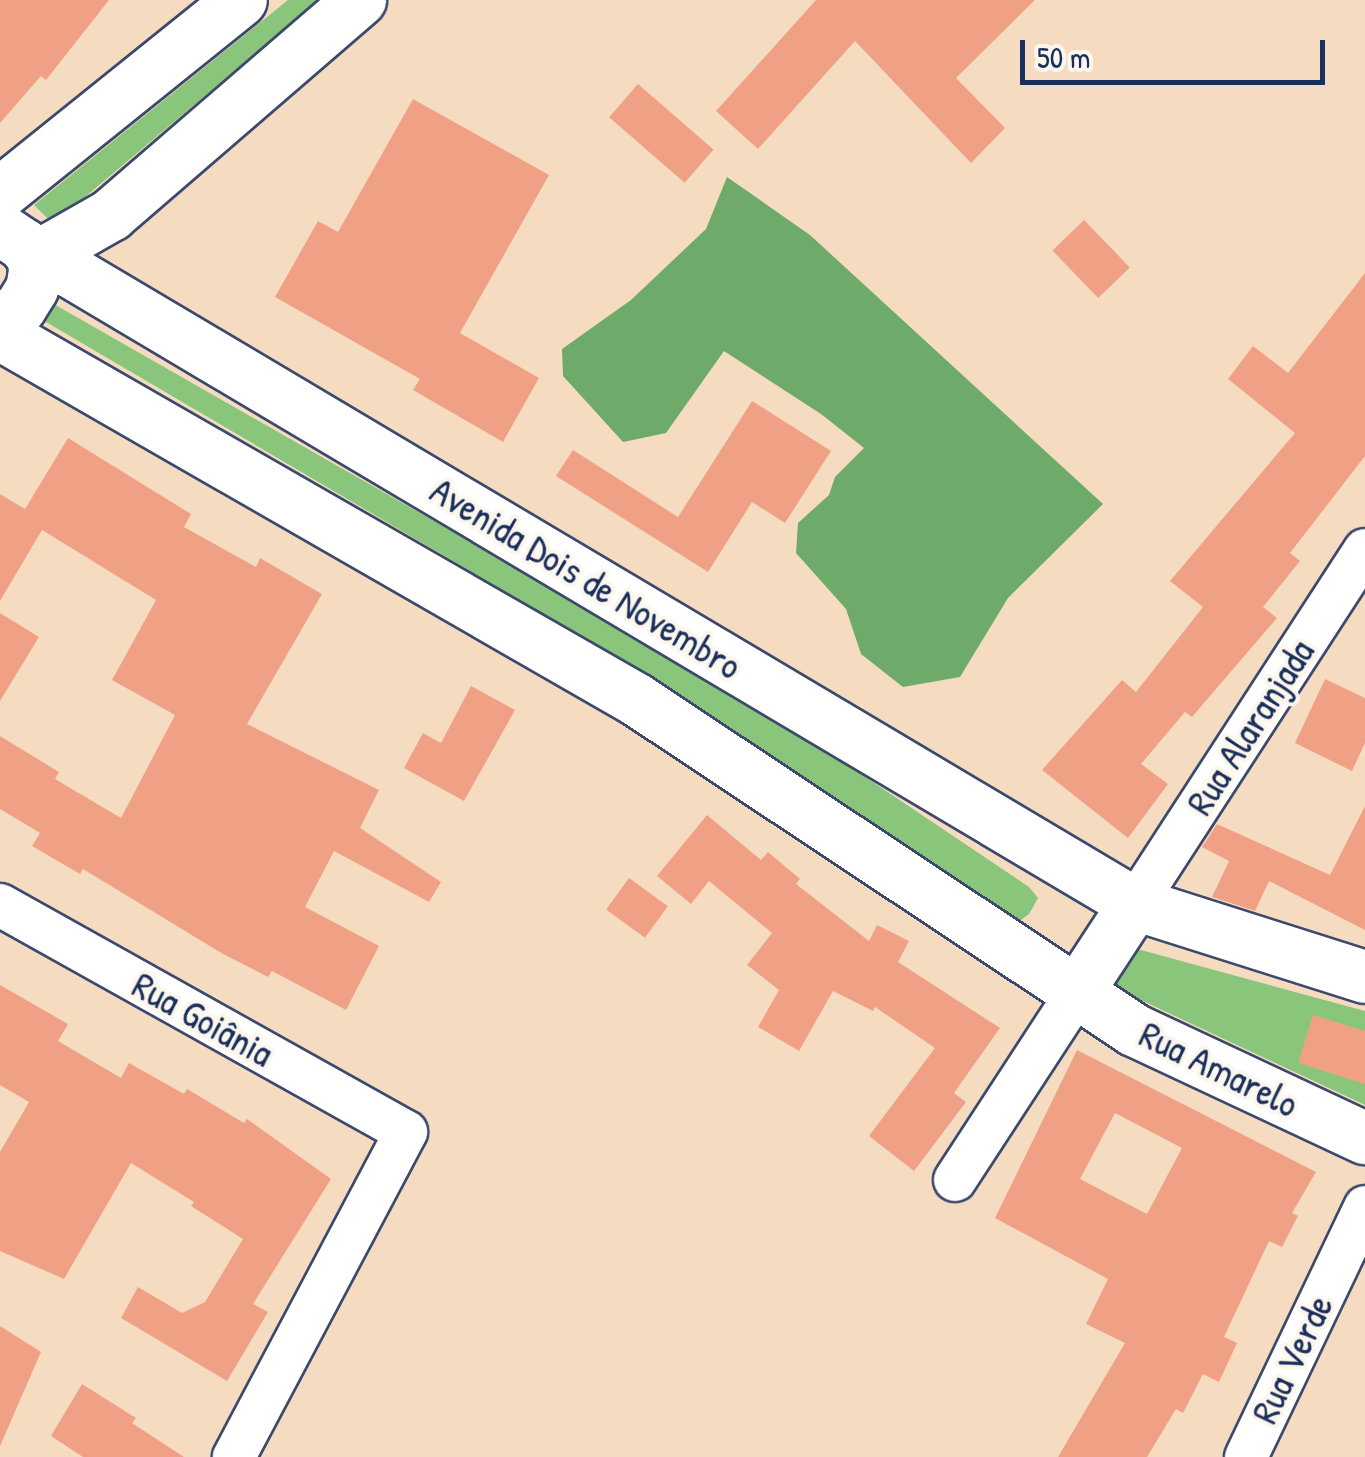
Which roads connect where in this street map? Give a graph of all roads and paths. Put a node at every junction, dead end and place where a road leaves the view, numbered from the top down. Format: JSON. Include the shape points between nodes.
{"nodes":[{"id":1,"x":241,"y":0,"type":"edge"},
{"id":2,"x":359,"y":0,"type":"edge"},
{"id":3,"x":0,"y":194,"type":"edge"},
{"id":4,"x":17,"y":244,"type":"edge"},
{"id":5,"x":0,"y":324,"type":"edge"},
{"id":6,"x":0,"y":334,"type":"edge"},
{"id":7,"x":1365,"y":550,"type":"edge"},
{"id":8,"x":1135,"y":904,"type":"junction"},
{"id":9,"x":0,"y":905,"type":"edge"},
{"id":10,"x":1365,"y":977,"type":"edge"},
{"id":11,"x":1078,"y":991,"type":"junction"},
{"id":12,"x":1365,"y":1138,"type":"edge"},
{"id":13,"x":956,"y":1180,"type":"dead end"},
{"id":14,"x":1365,"y":1207,"type":"edge"},
{"id":15,"x":234,"y":1457,"type":"edge"},
{"id":16,"x":1246,"y":1457,"type":"edge"}],
"edges":[{"from":1,"to":3,"type":"street"},
{"from":2,"to":4,"type":"street","via":[[111,215]]},
{"from":4,"to":5,"type":"street","via":[[32,289]]},
{"from":4,"to":8,"type":"street","name":"Avenida Dois de Novembro"},
{"from":6,"to":11,"type":"street","name":"Avenida Dois de Novembro","via":[[637,700]]},
{"from":7,"to":8,"type":"street","name":"Rua Alaranjada"},
{"from":8,"to":10,"type":"street","name":"Avenida Dois de Novembro"},
{"from":8,"to":11,"type":"street"},
{"from":9,"to":15,"type":"street","name":"Rua Goiânia","via":[[406,1132]]},
{"from":11,"to":12,"type":"street","name":"Rua Amarelo","via":[[1134,1030]]},
{"from":11,"to":13,"type":"street"},
{"from":14,"to":16,"type":"street","name":"Rua Verde"}]}
